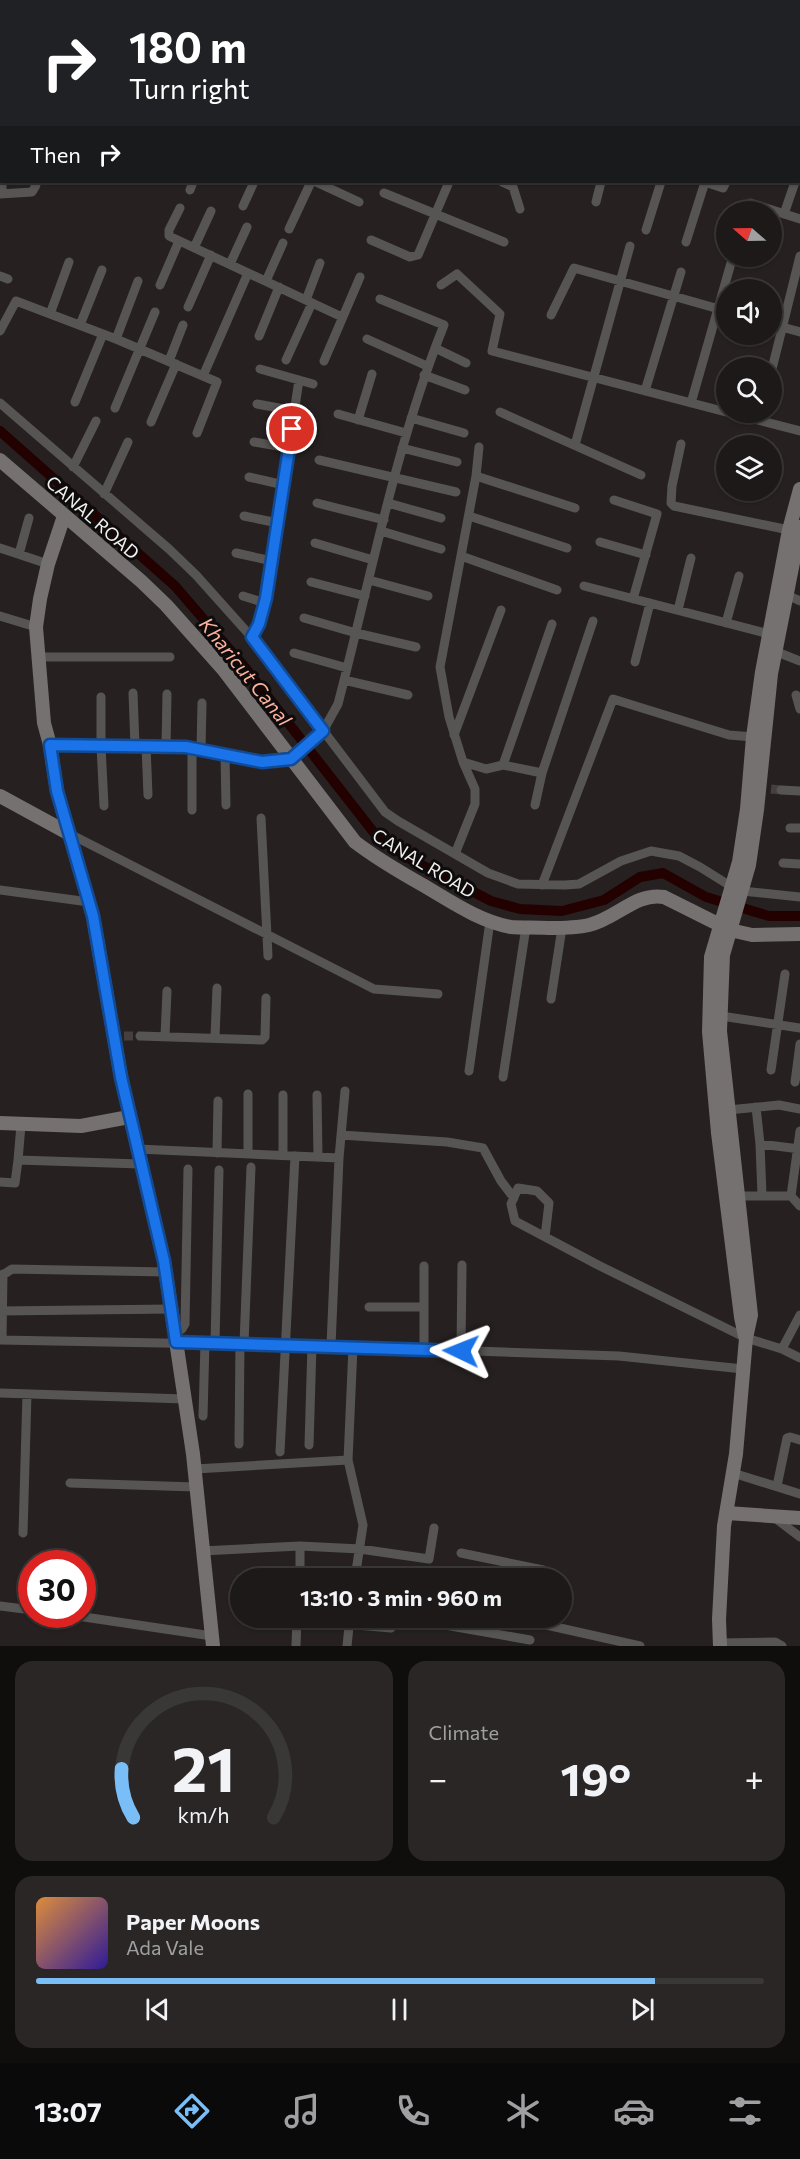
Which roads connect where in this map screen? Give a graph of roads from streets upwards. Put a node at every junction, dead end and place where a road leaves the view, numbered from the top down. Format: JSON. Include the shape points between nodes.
{"nodes":[{"id":1,"x":36,"y":183,"type":"edge"},
{"id":2,"x":254,"y":183,"type":"edge"},
{"id":3,"x":311,"y":183,"type":"edge"},
{"id":4,"x":318,"y":183,"type":"edge"},
{"id":5,"x":449,"y":183,"type":"edge"},
{"id":6,"x":504,"y":183,"type":"edge"},
{"id":7,"x":601,"y":183,"type":"edge"},
{"id":8,"x":661,"y":183,"type":"edge"},
{"id":9,"x":705,"y":183,"type":"edge"},
{"id":10,"x":705,"y":183,"type":"edge"},
{"id":11,"x":726,"y":183,"type":"edge"},
{"id":12,"x":795,"y":183,"type":"edge"},
{"id":13,"x":384,"y":193,"type":"dead end"},
{"id":14,"x":1,"y":194,"type":"edge"},
{"id":15,"x":359,"y":202,"type":"dead end"},
{"id":16,"x":596,"y":202,"type":"dead end"},
{"id":17,"x":243,"y":206,"type":"dead end"},
{"id":18,"x":180,"y":208,"type":"dead end"},
{"id":19,"x":520,"y":209,"type":"dead end"},
{"id":20,"x":211,"y":211,"type":"dead end"},
{"id":21,"x":437,"y":214,"type":"junction"},
{"id":22,"x":784,"y":214,"type":"joint"},
{"id":23,"x":800,"y":219,"type":"edge"},
{"id":24,"x":247,"y":227,"type":"dead end"},
{"id":25,"x":289,"y":229,"type":"dead end"},
{"id":26,"x":646,"y":230,"type":"dead end"},
{"id":27,"x":371,"y":240,"type":"dead end"},
{"id":28,"x":179,"y":241,"type":"junction"},
{"id":29,"x":504,"y":242,"type":"dead end"},
{"id":30,"x":686,"y":242,"type":"dead end"},
{"id":31,"x":283,"y":243,"type":"dead end"},
{"id":32,"x":630,"y":246,"type":"dead end"},
{"id":33,"x":194,"y":248,"type":"junction"},
{"id":34,"x":211,"y":255,"type":"junction"},
{"id":35,"x":800,"y":256,"type":"edge"},
{"id":36,"x":69,"y":262,"type":"dead end"},
{"id":37,"x":320,"y":263,"type":"dead end"},
{"id":38,"x":230,"y":264,"type":"junction"},
{"id":39,"x":102,"y":270,"type":"dead end"},
{"id":40,"x":681,"y":272,"type":"dead end"},
{"id":41,"x":248,"y":273,"type":"junction"},
{"id":42,"x":360,"y":277,"type":"dead end"},
{"id":43,"x":138,"y":281,"type":"dead end"},
{"id":44,"x":266,"y":281,"type":"junction"},
{"id":45,"x":620,"y":281,"type":"junction"},
{"id":46,"x":160,"y":285,"type":"dead end"},
{"id":47,"x":441,"y":285,"type":"dead end"},
{"id":48,"x":279,"y":287,"type":"junction"},
{"id":49,"x":674,"y":296,"type":"junction"},
{"id":50,"x":380,"y":299,"type":"dead end"},
{"id":51,"x":309,"y":301,"type":"junction"},
{"id":52,"x":188,"y":307,"type":"dead end"},
{"id":53,"x":716,"y":308,"type":"edge"},
{"id":54,"x":155,"y":312,"type":"dead end"},
{"id":55,"x":50,"y":314,"type":"junction"},
{"id":56,"x":551,"y":315,"type":"dead end"},
{"id":57,"x":342,"y":317,"type":"junction"},
{"id":58,"x":80,"y":325,"type":"junction"},
{"id":59,"x":183,"y":325,"type":"dead end"},
{"id":60,"x":782,"y":327,"type":"joint"},
{"id":61,"x":716,"y":328,"type":"edge"},
{"id":62,"x":0,"y":331,"type":"edge"},
{"id":63,"x":800,"y":332,"type":"edge"},
{"id":64,"x":103,"y":334,"type":"junction"},
{"id":65,"x":259,"y":336,"type":"dead end"},
{"id":66,"x":116,"y":339,"type":"junction"},
{"id":67,"x":367,"y":339,"type":"dead end"},
{"id":68,"x":435,"y":348,"type":"junction"},
{"id":69,"x":140,"y":349,"type":"junction"},
{"id":70,"x":286,"y":360,"type":"dead end"},
{"id":71,"x":324,"y":362,"type":"dead end"},
{"id":72,"x":172,"y":363,"type":"junction"},
{"id":73,"x":466,"y":363,"type":"dead end"},
{"id":74,"x":260,"y":369,"type":"dead end"},
{"id":75,"x":426,"y":370,"type":"junction"},
{"id":76,"x":372,"y":374,"type":"dead end"},
{"id":77,"x":203,"y":376,"type":"junction"},
{"id":78,"x":593,"y":377,"type":"junction"},
{"id":79,"x":299,"y":380,"type":"junction"},
{"id":80,"x":313,"y":384,"type":"dead end"},
{"id":81,"x":465,"y":390,"type":"dead end"},
{"id":82,"x":645,"y":391,"type":"junction"},
{"id":83,"x":75,"y":402,"type":"dead end"},
{"id":84,"x":0,"y":403,"type":"edge"},
{"id":85,"x":691,"y":403,"type":"junction"},
{"id":86,"x":257,"y":404,"type":"dead end"},
{"id":87,"x":115,"y":408,"type":"dead end"},
{"id":88,"x":716,"y":409,"type":"edge"},
{"id":89,"x":295,"y":411,"type":"junction"},
{"id":90,"x":500,"y":412,"type":"dead end"},
{"id":91,"x":338,"y":414,"type":"dead end"},
{"id":92,"x":411,"y":418,"type":"junction"},
{"id":93,"x":358,"y":420,"type":"junction"},
{"id":94,"x":96,"y":421,"type":"dead end"},
{"id":95,"x":151,"y":422,"type":"dead end"},
{"id":96,"x":777,"y":423,"type":"edge"},
{"id":97,"x":800,"y":431,"type":"edge"},
{"id":98,"x":197,"y":433,"type":"dead end"},
{"id":99,"x":406,"y":433,"type":"junction"},
{"id":100,"x":464,"y":433,"type":"dead end"},
{"id":101,"x":128,"y":442,"type":"dead end"},
{"id":102,"x":254,"y":442,"type":"dead end"},
{"id":103,"x":681,"y":444,"type":"dead end"},
{"id":104,"x":575,"y":446,"type":"junction"},
{"id":105,"x":479,"y":447,"type":"dead end"},
{"id":106,"x":289,"y":448,"type":"junction"},
{"id":107,"x":402,"y":448,"type":"junction"},
{"id":108,"x":0,"y":460,"type":"edge"},
{"id":109,"x":320,"y":460,"type":"dead end"},
{"id":110,"x":457,"y":462,"type":"dead end"},
{"id":111,"x":73,"y":467,"type":"junction"},
{"id":112,"x":641,"y":474,"type":"dead end"},
{"id":113,"x":476,"y":476,"type":"junction"},
{"id":114,"x":249,"y":477,"type":"dead end"},
{"id":115,"x":393,"y":479,"type":"junction"},
{"id":116,"x":284,"y":485,"type":"junction"},
{"id":117,"x":800,"y":489,"type":"edge"},
{"id":118,"x":456,"y":492,"type":"dead end"},
{"id":119,"x":104,"y":494,"type":"junction"},
{"id":120,"x":614,"y":500,"type":"dead end"},
{"id":121,"x":317,"y":503,"type":"dead end"},
{"id":122,"x":387,"y":503,"type":"junction"},
{"id":123,"x":575,"y":508,"type":"dead end"},
{"id":124,"x":64,"y":516,"type":"junction"},
{"id":125,"x":244,"y":516,"type":"dead end"},
{"id":126,"x":469,"y":516,"type":"junction"},
{"id":127,"x":29,"y":518,"type":"dead end"},
{"id":128,"x":441,"y":518,"type":"dead end"},
{"id":129,"x":384,"y":520,"type":"junction"},
{"id":130,"x":278,"y":523,"type":"junction"},
{"id":131,"x":795,"y":528,"type":"edge"},
{"id":132,"x":381,"y":531,"type":"junction"},
{"id":133,"x":315,"y":543,"type":"dead end"},
{"id":134,"x":600,"y":543,"type":"dead end"},
{"id":135,"x":798,"y":544,"type":"edge"},
{"id":136,"x":0,"y":548,"type":"edge"},
{"id":137,"x":567,"y":548,"type":"dead end"},
{"id":138,"x":441,"y":549,"type":"dead end"},
{"id":139,"x":236,"y":553,"type":"dead end"},
{"id":140,"x":18,"y":554,"type":"junction"},
{"id":141,"x":646,"y":555,"type":"junction"},
{"id":142,"x":461,"y":556,"type":"junction"},
{"id":143,"x":691,"y":558,"type":"dead end"},
{"id":144,"x":373,"y":560,"type":"junction"},
{"id":145,"x":272,"y":561,"type":"junction"},
{"id":146,"x":48,"y":564,"type":"junction"},
{"id":147,"x":738,"y":576,"type":"dead end"},
{"id":148,"x":369,"y":580,"type":"junction"},
{"id":149,"x":311,"y":582,"type":"dead end"},
{"id":150,"x":584,"y":586,"type":"dead end"},
{"id":151,"x":557,"y":590,"type":"dead end"},
{"id":152,"x":787,"y":595,"type":"junction"},
{"id":153,"x":243,"y":596,"type":"dead end"},
{"id":154,"x":365,"y":596,"type":"junction"},
{"id":155,"x":428,"y":596,"type":"dead end"},
{"id":156,"x":633,"y":599,"type":"junction"},
{"id":157,"x":800,"y":601,"type":"edge"},
{"id":158,"x":265,"y":603,"type":"junction"},
{"id":159,"x":650,"y":603,"type":"junction"},
{"id":160,"x":501,"y":610,"type":"dead end"},
{"id":161,"x":678,"y":610,"type":"junction"},
{"id":162,"x":0,"y":616,"type":"edge"},
{"id":163,"x":303,"y":618,"type":"dead end"},
{"id":164,"x":593,"y":621,"type":"dead end"},
{"id":165,"x":726,"y":623,"type":"junction"},
{"id":166,"x":552,"y":624,"type":"dead end"},
{"id":167,"x":36,"y":627,"type":"junction"},
{"id":168,"x":356,"y":633,"type":"junction"},
{"id":169,"x":773,"y":635,"type":"junction"},
{"id":170,"x":252,"y":637,"type":"junction"},
{"id":171,"x":416,"y":647,"type":"dead end"},
{"id":172,"x":771,"y":650,"type":"junction"},
{"id":173,"x":294,"y":653,"type":"dead end"},
{"id":174,"x":38,"y":657,"type":"junction"},
{"id":175,"x":170,"y":657,"type":"dead end"},
{"id":176,"x":800,"y":661,"type":"edge"},
{"id":177,"x":635,"y":662,"type":"dead end"},
{"id":178,"x":347,"y":668,"type":"junction"},
{"id":179,"x":344,"y":680,"type":"junction"},
{"id":180,"x":134,"y":693,"type":"dead end"},
{"id":181,"x":167,"y":694,"type":"dead end"},
{"id":182,"x":408,"y":695,"type":"dead end"},
{"id":183,"x":796,"y":696,"type":"dead end"},
{"id":184,"x":101,"y":697,"type":"dead end"},
{"id":185,"x":202,"y":703,"type":"dead end"},
{"id":186,"x":800,"y":709,"type":"edge"},
{"id":187,"x":323,"y":731,"type":"junction"},
{"id":188,"x":454,"y":735,"type":"junction"},
{"id":189,"x":753,"y":737,"type":"junction"},
{"id":190,"x":50,"y":745,"type":"junction"},
{"id":191,"x":101,"y":746,"type":"junction"},
{"id":192,"x":135,"y":746,"type":"junction"},
{"id":193,"x":146,"y":746,"type":"junction"},
{"id":194,"x":166,"y":747,"type":"junction"},
{"id":195,"x":196,"y":749,"type":"junction"},
{"id":196,"x":225,"y":755,"type":"junction"},
{"id":197,"x":293,"y":757,"type":"junction"},
{"id":198,"x":463,"y":762,"type":"junction"},
{"id":199,"x":503,"y":765,"type":"junction"},
{"id":200,"x":542,"y":773,"type":"junction"},
{"id":201,"x":771,"y":789,"type":"junction"},
{"id":202,"x":800,"y":791,"type":"edge"},
{"id":203,"x":148,"y":795,"type":"dead end"},
{"id":204,"x":0,"y":796,"type":"edge"},
{"id":205,"x":226,"y":805,"type":"dead end"},
{"id":206,"x":535,"y":805,"type":"dead end"},
{"id":207,"x":104,"y":806,"type":"dead end"},
{"id":208,"x":192,"y":810,"type":"dead end"},
{"id":209,"x":261,"y":818,"type":"dead end"},
{"id":210,"x":68,"y":833,"type":"junction"},
{"id":211,"x":455,"y":854,"type":"junction"},
{"id":212,"x":783,"y":863,"type":"dead end"},
{"id":213,"x":800,"y":864,"type":"edge"},
{"id":214,"x":542,"y":885,"type":"junction"},
{"id":215,"x":0,"y":890,"type":"edge"},
{"id":216,"x":738,"y":890,"type":"junction"},
{"id":217,"x":800,"y":897,"type":"edge"},
{"id":218,"x":89,"y":902,"type":"junction"},
{"id":219,"x":490,"y":921,"type":"junction"},
{"id":220,"x":726,"y":925,"type":"junction"},
{"id":221,"x":526,"y":927,"type":"junction"},
{"id":222,"x":562,"y":928,"type":"junction"},
{"id":223,"x":267,"y":934,"type":"junction"},
{"id":224,"x":800,"y":934,"type":"edge"},
{"id":225,"x":268,"y":956,"type":"dead end"},
{"id":226,"x":785,"y":974,"type":"dead end"},
{"id":227,"x":217,"y":988,"type":"dead end"},
{"id":228,"x":166,"y":991,"type":"dead end"},
{"id":229,"x":438,"y":993,"type":"dead end"},
{"id":230,"x":266,"y":998,"type":"dead end"},
{"id":231,"x":551,"y":999,"type":"dead end"},
{"id":232,"x":721,"y":1016,"type":"junction"},
{"id":233,"x":777,"y":1024,"type":"junction"},
{"id":234,"x":800,"y":1028,"type":"edge"},
{"id":235,"x":140,"y":1036,"type":"tunnel mouth"},
{"id":236,"x":165,"y":1036,"type":"junction"},
{"id":237,"x":215,"y":1038,"type":"junction"},
{"id":238,"x":800,"y":1044,"type":"edge"},
{"id":239,"x":771,"y":1070,"type":"dead end"},
{"id":240,"x":469,"y":1071,"type":"dead end"},
{"id":241,"x":503,"y":1077,"type":"dead end"},
{"id":242,"x":795,"y":1082,"type":"dead end"},
{"id":243,"x":345,"y":1091,"type":"dead end"},
{"id":244,"x":248,"y":1094,"type":"dead end"},
{"id":245,"x":284,"y":1095,"type":"dead end"},
{"id":246,"x":317,"y":1095,"type":"dead end"},
{"id":247,"x":218,"y":1101,"type":"dead end"},
{"id":248,"x":756,"y":1107,"type":"junction"},
{"id":249,"x":800,"y":1109,"type":"edge"},
{"id":250,"x":728,"y":1110,"type":"junction"},
{"id":251,"x":129,"y":1117,"type":"junction"},
{"id":252,"x":0,"y":1123,"type":"edge"},
{"id":253,"x":21,"y":1125,"type":"junction"},
{"id":254,"x":800,"y":1131,"type":"edge"},
{"id":255,"x":341,"y":1136,"type":"junction"},
{"id":256,"x":760,"y":1144,"type":"junction"},
{"id":257,"x":137,"y":1149,"type":"junction"},
{"id":258,"x":798,"y":1149,"type":"edge"},
{"id":259,"x":218,"y":1153,"type":"junction"},
{"id":260,"x":248,"y":1154,"type":"junction"},
{"id":261,"x":283,"y":1155,"type":"junction"},
{"id":262,"x":295,"y":1156,"type":"junction"},
{"id":263,"x":318,"y":1157,"type":"junction"},
{"id":264,"x":339,"y":1158,"type":"junction"},
{"id":265,"x":18,"y":1160,"type":"junction"},
{"id":266,"x":140,"y":1164,"type":"junction"},
{"id":267,"x":251,"y":1167,"type":"dead end"},
{"id":268,"x":188,"y":1169,"type":"dead end"},
{"id":269,"x":219,"y":1170,"type":"dead end"},
{"id":270,"x":0,"y":1182,"type":"edge"},
{"id":271,"x":762,"y":1195,"type":"junction"},
{"id":272,"x":738,"y":1196,"type":"junction"},
{"id":273,"x":791,"y":1196,"type":"junction"},
{"id":274,"x":514,"y":1198,"type":"junction"},
{"id":275,"x":800,"y":1206,"type":"edge"},
{"id":276,"x":545,"y":1237,"type":"junction"},
{"id":277,"x":462,"y":1265,"type":"dead end"},
{"id":278,"x":424,"y":1266,"type":"dead end"},
{"id":279,"x":165,"y":1272,"type":"junction"},
{"id":280,"x":2,"y":1275,"type":"edge"},
{"id":281,"x":369,"y":1307,"type":"dead end"},
{"id":282,"x":424,"y":1307,"type":"junction"},
{"id":283,"x":171,"y":1309,"type":"junction"},
{"id":284,"x":1,"y":1311,"type":"edge"},
{"id":285,"x":800,"y":1315,"type":"edge"},
{"id":286,"x":175,"y":1337,"type":"junction"},
{"id":287,"x":746,"y":1338,"type":"junction"},
{"id":288,"x":1,"y":1340,"type":"edge"},
{"id":289,"x":210,"y":1343,"type":"junction"},
{"id":290,"x":242,"y":1344,"type":"junction"},
{"id":291,"x":286,"y":1345,"type":"junction"},
{"id":292,"x":312,"y":1345,"type":"junction"},
{"id":293,"x":331,"y":1346,"type":"junction"},
{"id":294,"x":353,"y":1347,"type":"junction"},
{"id":295,"x":782,"y":1349,"type":"junction"},
{"id":296,"x":424,"y":1350,"type":"junction"},
{"id":297,"x":461,"y":1351,"type":"junction"},
{"id":298,"x":800,"y":1358,"type":"edge"},
{"id":299,"x":743,"y":1369,"type":"junction"},
{"id":300,"x":0,"y":1393,"type":"edge"},
{"id":301,"x":27,"y":1394,"type":"junction"},
{"id":302,"x":185,"y":1399,"type":"junction"},
{"id":303,"x":203,"y":1416,"type":"dead end"},
{"id":304,"x":800,"y":1440,"type":"edge"},
{"id":305,"x":239,"y":1444,"type":"dead end"},
{"id":306,"x":309,"y":1445,"type":"dead end"},
{"id":307,"x":280,"y":1452,"type":"dead end"},
{"id":308,"x":348,"y":1460,"type":"junction"},
{"id":309,"x":195,"y":1469,"type":"junction"},
{"id":310,"x":733,"y":1473,"type":"junction"},
{"id":311,"x":70,"y":1483,"type":"dead end"},
{"id":312,"x":777,"y":1486,"type":"junction"},
{"id":313,"x":196,"y":1487,"type":"junction"},
{"id":314,"x":800,"y":1494,"type":"edge"},
{"id":315,"x":727,"y":1513,"type":"junction"},
{"id":316,"x":770,"y":1514,"type":"junction"},
{"id":317,"x":800,"y":1518,"type":"edge"},
{"id":318,"x":434,"y":1528,"type":"dead end"},
{"id":319,"x":23,"y":1533,"type":"dead end"},
{"id":320,"x":800,"y":1537,"type":"edge"},
{"id":321,"x":300,"y":1546,"type":"junction"},
{"id":322,"x":360,"y":1549,"type":"junction"},
{"id":323,"x":202,"y":1551,"type":"junction"},
{"id":324,"x":461,"y":1553,"type":"dead end"},
{"id":325,"x":300,"y":1568,"type":"edge"},
{"id":326,"x":357,"y":1568,"type":"edge"},
{"id":327,"x":533,"y":1568,"type":"edge"},
{"id":328,"x":0,"y":1606,"type":"edge"},
{"id":329,"x":18,"y":1608,"type":"edge"},
{"id":330,"x":96,"y":1620,"type":"edge"},
{"id":331,"x":297,"y":1628,"type":"edge"},
{"id":332,"x":348,"y":1628,"type":"edge"},
{"id":333,"x":459,"y":1628,"type":"edge"},
{"id":334,"x":532,"y":1628,"type":"edge"},
{"id":335,"x":569,"y":1628,"type":"edge"},
{"id":336,"x":212,"y":1641,"type":"edge"},
{"id":337,"x":529,"y":1643,"type":"edge"},
{"id":338,"x":720,"y":1645,"type":"edge"},
{"id":339,"x":296,"y":1646,"type":"edge"},
{"id":340,"x":347,"y":1646,"type":"edge"},
{"id":341,"x":640,"y":1646,"type":"edge"},
{"id":342,"x":782,"y":1646,"type":"edge"}],
"edges":[{"from":1,"to":14,"type":"street","via":[[32,192]]},
{"from":2,"to":17,"type":"street"},
{"from":3,"to":25,"type":"street"},
{"from":4,"to":15,"type":"street"},
{"from":5,"to":21,"type":"street"},
{"from":6,"to":19,"type":"street","via":[[513,187]]},
{"from":7,"to":16,"type":"street"},
{"from":8,"to":26,"type":"street"},
{"from":9,"to":30,"type":"street"},
{"from":10,"to":11,"type":"street","via":[[723,188]]},
{"from":12,"to":22,"type":"street"},
{"from":13,"to":21,"type":"street"},
{"from":18,"to":28,"type":"street","via":[[169,230],[169,236]]},
{"from":20,"to":33,"type":"street"},
{"from":21,"to":27,"type":"street","via":[[418,255],[410,257]]},
{"from":21,"to":29,"type":"street"},
{"from":22,"to":23,"type":"street"},
{"from":24,"to":38,"type":"street"},
{"from":28,"to":33,"type":"street"},
{"from":28,"to":46,"type":"street"},
{"from":31,"to":44,"type":"street"},
{"from":32,"to":45,"type":"street"},
{"from":33,"to":34,"type":"street"},
{"from":34,"to":38,"type":"street"},
{"from":34,"to":52,"type":"street"},
{"from":35,"to":60,"type":"street"},
{"from":36,"to":55,"type":"street"},
{"from":37,"to":51,"type":"street"},
{"from":38,"to":41,"type":"street"},
{"from":39,"to":58,"type":"street"},
{"from":40,"to":49,"type":"street"},
{"from":41,"to":44,"type":"street"},
{"from":41,"to":77,"type":"street"},
{"from":42,"to":57,"type":"street"},
{"from":43,"to":66,"type":"street"},
{"from":44,"to":48,"type":"street"},
{"from":45,"to":49,"type":"street"},
{"from":45,"to":56,"type":"street","via":[[574,268]]},
{"from":45,"to":78,"type":"street"},
{"from":47,"to":78,"type":"street","via":[[457,274],[500,314],[492,351]]},
{"from":48,"to":51,"type":"street"},
{"from":48,"to":65,"type":"street"},
{"from":49,"to":53,"type":"street"},
{"from":49,"to":82,"type":"street"},
{"from":50,"to":68,"type":"street","via":[[444,325]]},
{"from":51,"to":57,"type":"street"},
{"from":51,"to":70,"type":"street"},
{"from":54,"to":69,"type":"street"},
{"from":55,"to":58,"type":"street"},
{"from":55,"to":62,"type":"street","via":[[16,301]]},
{"from":57,"to":71,"type":"street"},
{"from":58,"to":64,"type":"street"},
{"from":59,"to":72,"type":"street"},
{"from":60,"to":63,"type":"street"},
{"from":61,"to":85,"type":"street"},
{"from":64,"to":66,"type":"street"},
{"from":64,"to":83,"type":"street"},
{"from":66,"to":69,"type":"street"},
{"from":67,"to":75,"type":"street"},
{"from":68,"to":73,"type":"street"},
{"from":68,"to":75,"type":"street"},
{"from":69,"to":72,"type":"street"},
{"from":69,"to":87,"type":"street"},
{"from":72,"to":77,"type":"street"},
{"from":72,"to":95,"type":"street"},
{"from":74,"to":79,"type":"street"},
{"from":75,"to":81,"type":"street"},
{"from":75,"to":92,"type":"street"},
{"from":76,"to":93,"type":"street"},
{"from":77,"to":98,"type":"street","via":[[217,382]]},
{"from":78,"to":82,"type":"street"},
{"from":78,"to":104,"type":"street"},
{"from":79,"to":80,"type":"street"},
{"from":79,"to":89,"type":"street"},
{"from":82,"to":85,"type":"street"},
{"from":84,"to":111,"type":"street"},
{"from":85,"to":88,"type":"street"},
{"from":86,"to":89,"type":"street"},
{"from":89,"to":106,"type":"street"},
{"from":90,"to":104,"type":"street"},
{"from":91,"to":93,"type":"street"},
{"from":92,"to":99,"type":"street"},
{"from":92,"to":100,"type":"street"},
{"from":93,"to":99,"type":"street"},
{"from":94,"to":111,"type":"street"},
{"from":96,"to":97,"type":"street"},
{"from":99,"to":107,"type":"street"},
{"from":101,"to":119,"type":"street"},
{"from":102,"to":106,"type":"street"},
{"from":103,"to":131,"type":"street","via":[[672,486],[674,506]]},
{"from":104,"to":112,"type":"street"},
{"from":105,"to":113,"type":"street"},
{"from":106,"to":116,"type":"street"},
{"from":107,"to":110,"type":"street"},
{"from":107,"to":115,"type":"street"},
{"from":108,"to":124,"type":"street","name":"CANAL ROAD"},
{"from":109,"to":115,"type":"street"},
{"from":111,"to":119,"type":"street"},
{"from":113,"to":123,"type":"street"},
{"from":113,"to":126,"type":"street"},
{"from":114,"to":116,"type":"street"},
{"from":115,"to":118,"type":"street"},
{"from":115,"to":122,"type":"street"},
{"from":116,"to":130,"type":"street"},
{"from":117,"to":131,"type":"street"},
{"from":119,"to":170,"type":"street","via":[[190,569]]},
{"from":120,"to":141,"type":"street","via":[[657,514]]},
{"from":121,"to":129,"type":"street"},
{"from":122,"to":128,"type":"street"},
{"from":122,"to":129,"type":"street"},
{"from":124,"to":146,"type":"street"},
{"from":124,"to":197,"type":"street","name":"CANAL ROAD","via":[[166,605]]},
{"from":125,"to":130,"type":"street"},
{"from":126,"to":137,"type":"street"},
{"from":126,"to":142,"type":"street"},
{"from":127,"to":140,"type":"street"},
{"from":129,"to":132,"type":"street"},
{"from":130,"to":145,"type":"street"},
{"from":131,"to":135,"type":"street"},
{"from":131,"to":169,"type":"street"},
{"from":132,"to":138,"type":"street"},
{"from":132,"to":144,"type":"street"},
{"from":133,"to":144,"type":"street"},
{"from":134,"to":141,"type":"street"},
{"from":135,"to":152,"type":"street"},
{"from":136,"to":140,"type":"street"},
{"from":139,"to":145,"type":"street"},
{"from":140,"to":146,"type":"street"},
{"from":141,"to":156,"type":"street"},
{"from":142,"to":151,"type":"street"},
{"from":142,"to":188,"type":"street","via":[[440,667]]},
{"from":143,"to":161,"type":"street"},
{"from":144,"to":148,"type":"street"},
{"from":145,"to":158,"type":"street"},
{"from":146,"to":167,"type":"street"},
{"from":147,"to":165,"type":"street"},
{"from":148,"to":154,"type":"street"},
{"from":148,"to":155,"type":"street"},
{"from":149,"to":154,"type":"street"},
{"from":150,"to":156,"type":"street"},
{"from":152,"to":157,"type":"street"},
{"from":152,"to":169,"type":"street"},
{"from":153,"to":158,"type":"street"},
{"from":154,"to":168,"type":"street"},
{"from":156,"to":159,"type":"street"},
{"from":158,"to":170,"type":"street"},
{"from":159,"to":161,"type":"street"},
{"from":159,"to":177,"type":"street"},
{"from":160,"to":188,"type":"street"},
{"from":161,"to":165,"type":"street"},
{"from":162,"to":167,"type":"street"},
{"from":163,"to":168,"type":"street"},
{"from":164,"to":200,"type":"street"},
{"from":165,"to":169,"type":"street"},
{"from":166,"to":199,"type":"street"},
{"from":167,"to":174,"type":"street"},
{"from":168,"to":171,"type":"street"},
{"from":168,"to":178,"type":"street"},
{"from":169,"to":172,"type":"street"},
{"from":170,"to":187,"type":"street"},
{"from":172,"to":176,"type":"street"},
{"from":172,"to":189,"type":"street"},
{"from":172,"to":201,"type":"street"},
{"from":173,"to":178,"type":"street"},
{"from":174,"to":175,"type":"street"},
{"from":174,"to":190,"type":"street"},
{"from":178,"to":179,"type":"street"},
{"from":179,"to":182,"type":"street"},
{"from":179,"to":187,"type":"street","via":[[338,704]]},
{"from":180,"to":192,"type":"street"},
{"from":181,"to":194,"type":"street"},
{"from":183,"to":186,"type":"street"},
{"from":184,"to":191,"type":"street"},
{"from":185,"to":195,"type":"street"},
{"from":187,"to":197,"type":"street"},
{"from":187,"to":211,"type":"street","via":[[385,812]]},
{"from":188,"to":198,"type":"street"},
{"from":189,"to":214,"type":"street","via":[[729,735],[613,699]]},
{"from":189,"to":216,"type":"street"},
{"from":190,"to":191,"type":"street"},
{"from":190,"to":210,"type":"street"},
{"from":191,"to":192,"type":"street"},
{"from":191,"to":207,"type":"street"},
{"from":192,"to":193,"type":"street"},
{"from":193,"to":194,"type":"street"},
{"from":193,"to":203,"type":"street"},
{"from":194,"to":195,"type":"street"},
{"from":195,"to":196,"type":"street"},
{"from":195,"to":208,"type":"street"},
{"from":196,"to":197,"type":"street","via":[[262,762]]},
{"from":196,"to":205,"type":"street"},
{"from":197,"to":219,"type":"street","name":"CANAL ROAD","via":[[355,842],[374,857]]},
{"from":198,"to":199,"type":"street","via":[[486,769]]},
{"from":198,"to":211,"type":"street","via":[[476,789],[475,804]]},
{"from":199,"to":200,"type":"street"},
{"from":200,"to":206,"type":"street"},
{"from":201,"to":202,"type":"street"},
{"from":201,"to":216,"type":"street"},
{"from":204,"to":210,"type":"street"},
{"from":209,"to":223,"type":"street"},
{"from":210,"to":218,"type":"street"},
{"from":210,"to":223,"type":"street"},
{"from":211,"to":214,"type":"street","via":[[507,881]]},
{"from":212,"to":213,"type":"street"},
{"from":214,"to":216,"type":"street","via":[[579,884],[621,861],[651,851],[679,856]]},
{"from":215,"to":218,"type":"street"},
{"from":216,"to":217,"type":"street"},
{"from":216,"to":220,"type":"street"},
{"from":218,"to":251,"type":"street","via":[[119,1036]]},
{"from":219,"to":221,"type":"street","name":"CANAL ROAD"},
{"from":219,"to":240,"type":"street"},
{"from":220,"to":222,"type":"street","name":"CANAL ROAD","via":[[653,895],[603,921]]},
{"from":220,"to":224,"type":"street","name":"CANAL ROAD","via":[[753,935]]},
{"from":220,"to":232,"type":"street"},
{"from":220,"to":287,"type":"street","via":[[711,957],[709,1032],[719,1144]]},
{"from":221,"to":222,"type":"street","name":"CANAL ROAD"},
{"from":221,"to":241,"type":"street"},
{"from":222,"to":231,"type":"street"},
{"from":223,"to":225,"type":"street"},
{"from":223,"to":229,"type":"street","via":[[374,989]]},
{"from":226,"to":233,"type":"street"},
{"from":227,"to":237,"type":"street"},
{"from":228,"to":236,"type":"street"},
{"from":230,"to":237,"type":"street","via":[[262,1040]]},
{"from":232,"to":233,"type":"street"},
{"from":232,"to":250,"type":"street"},
{"from":233,"to":234,"type":"street"},
{"from":233,"to":239,"type":"street"},
{"from":235,"to":236,"type":"street"},
{"from":236,"to":237,"type":"street"},
{"from":238,"to":242,"type":"street"},
{"from":243,"to":255,"type":"street"},
{"from":244,"to":260,"type":"street"},
{"from":245,"to":261,"type":"street"},
{"from":246,"to":263,"type":"street"},
{"from":247,"to":259,"type":"street"},
{"from":248,"to":249,"type":"street","via":[[779,1105]]},
{"from":248,"to":250,"type":"street"},
{"from":248,"to":256,"type":"street"},
{"from":250,"to":272,"type":"street"},
{"from":251,"to":253,"type":"street","via":[[81,1126]]},
{"from":251,"to":257,"type":"street"},
{"from":252,"to":253,"type":"street"},
{"from":253,"to":265,"type":"street"},
{"from":254,"to":258,"type":"street"},
{"from":255,"to":264,"type":"street"},
{"from":255,"to":274,"type":"street","via":[[483,1148]]},
{"from":256,"to":258,"type":"street"},
{"from":256,"to":271,"type":"street"},
{"from":257,"to":259,"type":"street"},
{"from":257,"to":266,"type":"street"},
{"from":258,"to":273,"type":"street"},
{"from":259,"to":260,"type":"street"},
{"from":260,"to":261,"type":"street"},
{"from":261,"to":262,"type":"street"},
{"from":262,"to":263,"type":"street"},
{"from":262,"to":291,"type":"street"},
{"from":263,"to":264,"type":"street"},
{"from":264,"to":293,"type":"street"},
{"from":265,"to":266,"type":"street"},
{"from":265,"to":270,"type":"street","via":[[15,1183]]},
{"from":266,"to":279,"type":"street"},
{"from":267,"to":290,"type":"street"},
{"from":268,"to":286,"type":"street","via":[[185,1324]]},
{"from":269,"to":289,"type":"street"},
{"from":271,"to":272,"type":"street"},
{"from":271,"to":273,"type":"street"},
{"from":272,"to":287,"type":"street","via":[[751,1315]]},
{"from":273,"to":275,"type":"street"},
{"from":274,"to":276,"type":"street","via":[[511,1204],[515,1221]]},
{"from":274,"to":276,"type":"street","via":[[518,1188],[537,1191],[549,1203]]},
{"from":276,"to":287,"type":"street"},
{"from":277,"to":297,"type":"street"},
{"from":278,"to":282,"type":"street"},
{"from":279,"to":280,"type":"street","via":[[12,1269]]},
{"from":279,"to":283,"type":"street"},
{"from":280,"to":284,"type":"street"},
{"from":281,"to":282,"type":"street"},
{"from":282,"to":296,"type":"street"},
{"from":283,"to":284,"type":"street"},
{"from":283,"to":286,"type":"street"},
{"from":284,"to":288,"type":"street"},
{"from":285,"to":295,"type":"street"},
{"from":286,"to":288,"type":"street"},
{"from":286,"to":289,"type":"street"},
{"from":286,"to":302,"type":"street"},
{"from":287,"to":295,"type":"street"},
{"from":287,"to":299,"type":"street"},
{"from":289,"to":290,"type":"street"},
{"from":289,"to":303,"type":"street"},
{"from":290,"to":291,"type":"street"},
{"from":290,"to":305,"type":"street"},
{"from":291,"to":292,"type":"street"},
{"from":291,"to":307,"type":"street"},
{"from":292,"to":293,"type":"street"},
{"from":292,"to":306,"type":"street"},
{"from":293,"to":294,"type":"street"},
{"from":294,"to":296,"type":"street"},
{"from":294,"to":308,"type":"street"},
{"from":295,"to":298,"type":"street"},
{"from":296,"to":297,"type":"street"},
{"from":297,"to":299,"type":"street","via":[[619,1356]]},
{"from":299,"to":310,"type":"street"},
{"from":300,"to":301,"type":"street"},
{"from":301,"to":302,"type":"street"},
{"from":301,"to":319,"type":"street"},
{"from":302,"to":309,"type":"street"},
{"from":304,"to":312,"type":"street","via":[[787,1438]]},
{"from":308,"to":309,"type":"street"},
{"from":308,"to":322,"type":"street","via":[[363,1525]]},
{"from":309,"to":313,"type":"street"},
{"from":310,"to":312,"type":"street"},
{"from":310,"to":315,"type":"street"},
{"from":311,"to":313,"type":"street"},
{"from":312,"to":314,"type":"street"},
{"from":313,"to":323,"type":"street"},
{"from":315,"to":316,"type":"street"},
{"from":315,"to":338,"type":"street"},
{"from":316,"to":317,"type":"street"},
{"from":316,"to":320,"type":"street"},
{"from":318,"to":322,"type":"street","via":[[429,1558]]},
{"from":321,"to":322,"type":"street"},
{"from":321,"to":323,"type":"street"},
{"from":321,"to":325,"type":"street"},
{"from":322,"to":326,"type":"street"},
{"from":323,"to":336,"type":"street"},
{"from":324,"to":327,"type":"street"},
{"from":328,"to":329,"type":"street"},
{"from":330,"to":336,"type":"street"},
{"from":331,"to":339,"type":"street"},
{"from":332,"to":340,"type":"street"},
{"from":333,"to":337,"type":"street"},
{"from":334,"to":337,"type":"street"},
{"from":335,"to":341,"type":"street"},
{"from":338,"to":342,"type":"street","via":[[776,1642]]}]}
